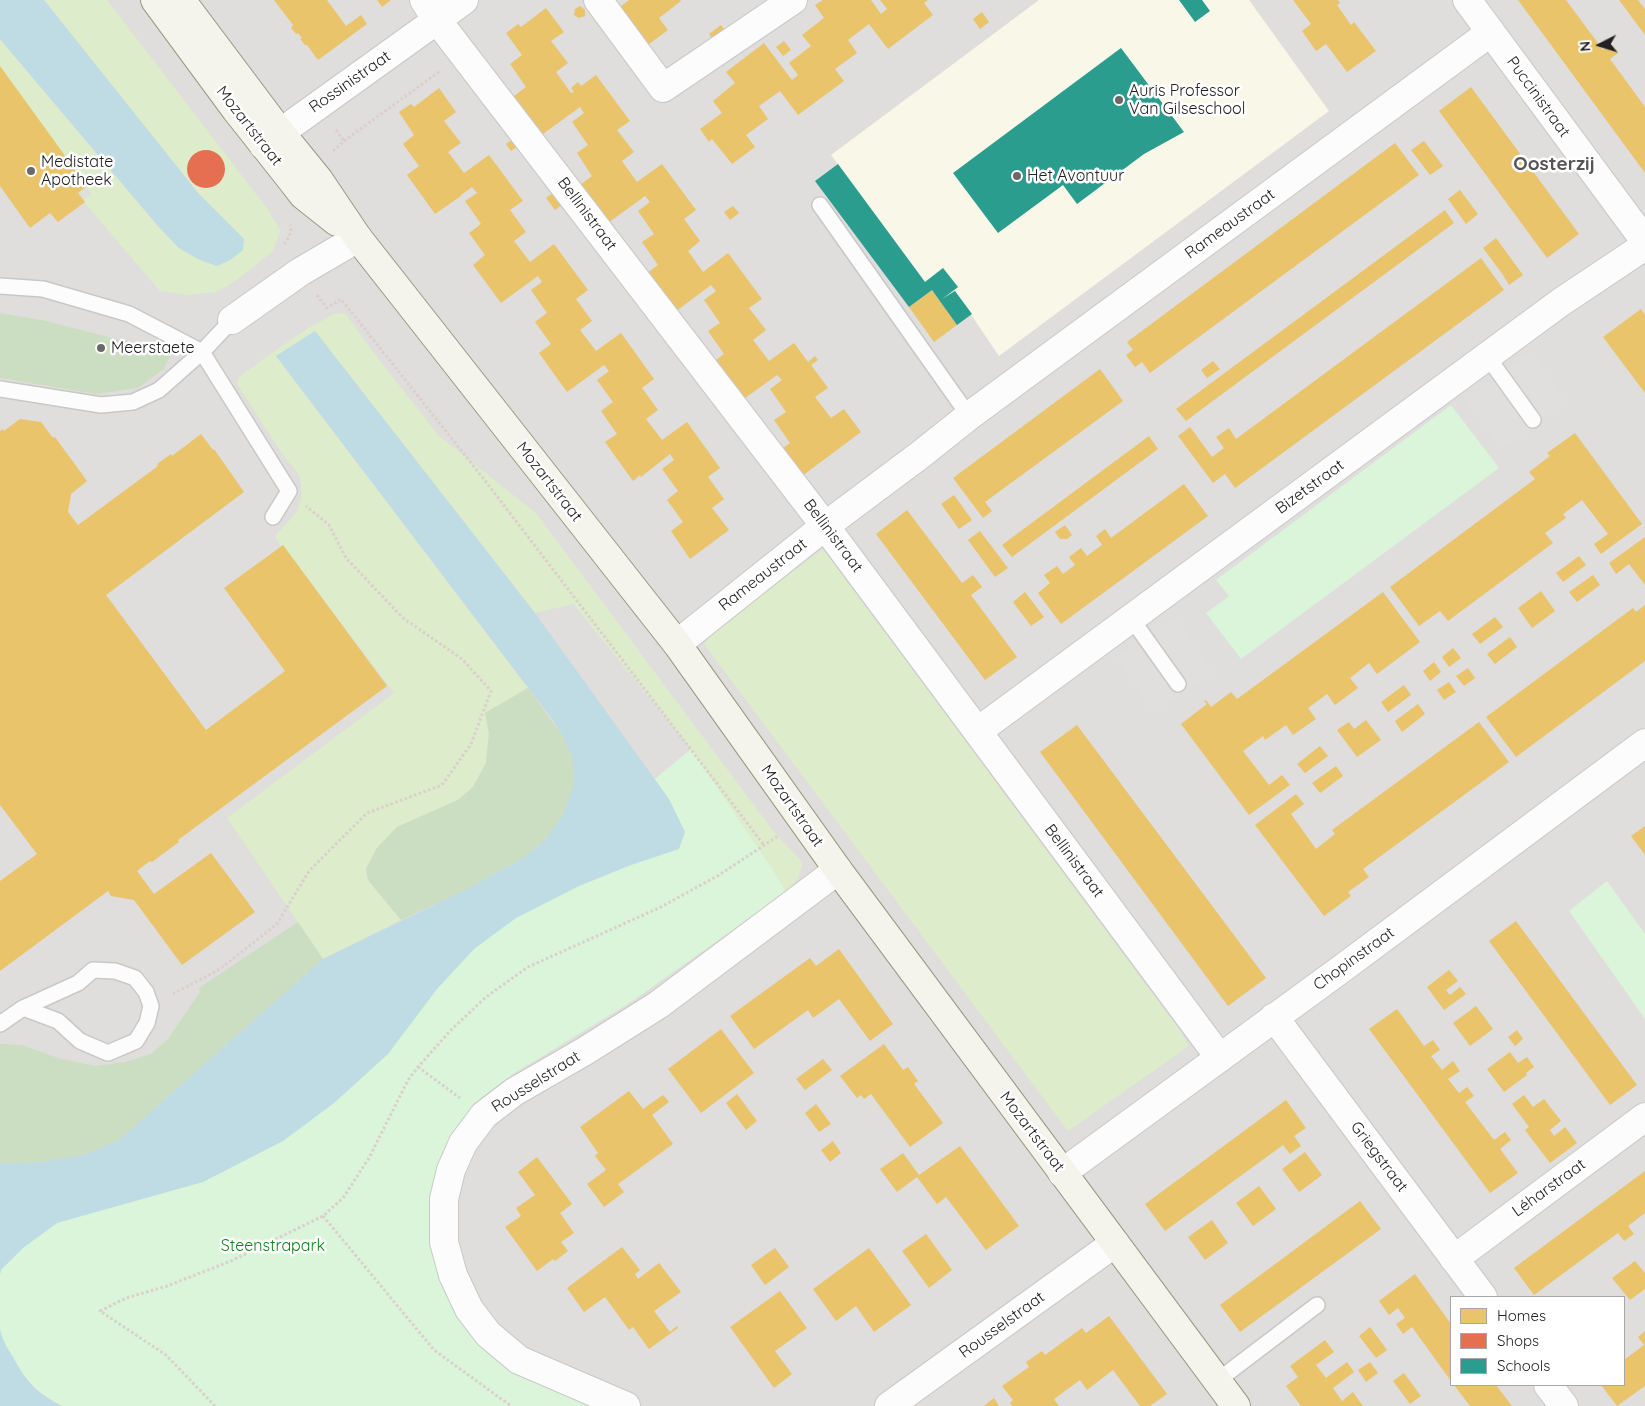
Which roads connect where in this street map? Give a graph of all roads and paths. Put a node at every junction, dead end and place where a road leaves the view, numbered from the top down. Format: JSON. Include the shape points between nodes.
{"nodes":[{"id":1,"x":155,"y":0,"type":"edge"},
{"id":2,"x":180,"y":0,"type":"edge"},
{"id":3,"x":464,"y":0,"type":"edge"},
{"id":4,"x":598,"y":0,"type":"edge"},
{"id":5,"x":793,"y":0,"type":"edge"},
{"id":6,"x":1467,"y":0,"type":"edge"},
{"id":7,"x":430,"y":10,"type":"edge"},
{"id":8,"x":1491,"y":32,"type":"junction"},
{"id":9,"x":463,"y":53,"type":"junction"},
{"id":10,"x":271,"y":138,"type":"junction"},
{"id":11,"x":311,"y":170,"type":"junction"},
{"id":12,"x":820,"y":205,"type":"dead end"},
{"id":13,"x":290,"y":223,"type":"dead end"},
{"id":14,"x":358,"y":238,"type":"junction"},
{"id":15,"x":1645,"y":241,"type":"edge"},
{"id":16,"x":1645,"y":246,"type":"edge"},
{"id":17,"x":300,"y":272,"type":"junction"},
{"id":18,"x":0,"y":286,"type":"edge"},
{"id":19,"x":232,"y":320,"type":"joint"},
{"id":20,"x":202,"y":352,"type":"junction"},
{"id":21,"x":1487,"y":356,"type":"junction"},
{"id":22,"x":0,"y":389,"type":"edge"},
{"id":23,"x":969,"y":416,"type":"junction"},
{"id":24,"x":1533,"y":420,"type":"dead end"},
{"id":25,"x":289,"y":491,"type":"junction"},
{"id":26,"x":273,"y":517,"type":"dead end"},
{"id":27,"x":825,"y":526,"type":"junction"},
{"id":28,"x":1131,"y":618,"type":"junction"},
{"id":29,"x":677,"y":644,"type":"junction"},
{"id":30,"x":1178,"y":684,"type":"dead end"},
{"id":31,"x":978,"y":731,"type":"junction"},
{"id":32,"x":1645,"y":743,"type":"edge"},
{"id":33,"x":838,"y":870,"type":"junction"},
{"id":34,"x":151,"y":1006,"type":"junction"},
{"id":35,"x":23,"y":1008,"type":"junction"},
{"id":36,"x":1274,"y":1017,"type":"junction"},
{"id":37,"x":0,"y":1024,"type":"edge"},
{"id":38,"x":1220,"y":1058,"type":"junction"},
{"id":39,"x":418,"y":1067,"type":"junction"},
{"id":40,"x":484,"y":1115,"type":"junction"},
{"id":41,"x":1645,"y":1117,"type":"edge"},
{"id":42,"x":1062,"y":1173,"type":"junction"},
{"id":43,"x":323,"y":1216,"type":"junction"},
{"id":44,"x":1115,"y":1243,"type":"junction"},
{"id":45,"x":1454,"y":1259,"type":"junction"},
{"id":46,"x":1482,"y":1296,"type":"edge"},
{"id":47,"x":1317,"y":1305,"type":"dead end"},
{"id":48,"x":1217,"y":1380,"type":"junction"},
{"id":49,"x":1549,"y":1386,"type":"edge"},
{"id":50,"x":214,"y":1406,"type":"edge"},
{"id":51,"x":511,"y":1406,"type":"edge"},
{"id":52,"x":626,"y":1406,"type":"edge"},
{"id":53,"x":889,"y":1406,"type":"edge"},
{"id":54,"x":1236,"y":1406,"type":"edge"},
{"id":55,"x":1564,"y":1406,"type":"edge"}],
"edges":[{"from":1,"to":10,"type":"main road","name":"Mozartstraat"},
{"from":2,"to":10,"type":"main road","name":"Mozartstraat"},
{"from":3,"to":7,"type":"street","name":"Rossinistraat"},
{"from":4,"to":5,"type":"street","via":[[663,88]]},
{"from":6,"to":8,"type":"street","name":"Puccinistraat"},
{"from":7,"to":9,"type":"street","name":"Bellinistraat"},
{"from":7,"to":10,"type":"street","name":"Rossinistraat"},
{"from":8,"to":15,"type":"street","name":"Puccinistraat"},
{"from":8,"to":23,"type":"street","name":"Rameaustraat"},
{"from":9,"to":11,"type":"path","via":[[344,141]]},
{"from":9,"to":27,"type":"street","name":"Bellinistraat"},
{"from":10,"to":11,"type":"main road","name":"Mozartstraat"},
{"from":10,"to":14,"type":"main road","name":"Mozartstraat","via":[[303,195]]},
{"from":11,"to":14,"type":"main road","name":"Mozartstraat"},
{"from":12,"to":23,"type":"lane"},
{"from":13,"to":17,"type":"path","via":[[289,236],[282,247]]},
{"from":14,"to":17,"type":"street"},
{"from":14,"to":29,"type":"main road","name":"Mozartstraat"},
{"from":16,"to":21,"type":"street","name":"Bizetstraat"},
{"from":17,"to":19,"type":"street"},
{"from":17,"to":39,"type":"path","via":[[327,308],[341,298],[764,845],[661,907],[528,967],[486,997],[450,1030]]},
{"from":18,"to":20,"type":"lane","via":[[43,289],[129,314]]},
{"from":19,"to":20,"type":"lane"},
{"from":20,"to":22,"type":"lane","via":[[159,390],[133,402],[101,405]]},
{"from":20,"to":25,"type":"lane"},
{"from":21,"to":24,"type":"lane"},
{"from":21,"to":28,"type":"street","name":"Bizetstraat"},
{"from":23,"to":27,"type":"street","name":"Rameaustraat"},
{"from":25,"to":26,"type":"lane"},
{"from":25,"to":34,"type":"path","via":[[329,525],[346,558],[403,618],[462,659],[491,691],[471,744],[442,785],[367,813],[309,871],[278,924],[220,968]]},
{"from":27,"to":29,"type":"street","name":"Rameaustraat"},
{"from":27,"to":31,"type":"street","name":"Bellinistraat"},
{"from":28,"to":30,"type":"lane"},
{"from":28,"to":31,"type":"street","name":"Bizetstraat"},
{"from":29,"to":33,"type":"main road","name":"Mozartstraat"},
{"from":31,"to":38,"type":"street","name":"Bellinistraat"},
{"from":32,"to":36,"type":"street","name":"Chopinstraat"},
{"from":33,"to":40,"type":"street","name":"Rousselstraat","via":[[658,1005],[514,1092]]},
{"from":33,"to":42,"type":"main road","name":"Mozartstraat"},
{"from":34,"to":35,"type":"lane","via":[[146,992],[135,978],[93,970],[78,982]]},
{"from":34,"to":35,"type":"lane","via":[[147,1023],[136,1041],[108,1053],[80,1041],[58,1021]]},
{"from":35,"to":37,"type":"lane"},
{"from":36,"to":38,"type":"street","name":"Chopinstraat"},
{"from":36,"to":45,"type":"street","name":"Griegstraat"},
{"from":38,"to":42,"type":"street","name":"Chopinstraat"},
{"from":39,"to":40,"type":"path"},
{"from":39,"to":43,"type":"path","via":[[408,1080],[369,1158],[342,1198]]},
{"from":40,"to":52,"type":"street","name":"Rousselstraat","via":[[463,1143],[451,1170],[444,1199],[444,1242],[453,1274],[469,1309],[488,1334],[519,1360]]},
{"from":41,"to":45,"type":"street","name":"Léharstraat"},
{"from":42,"to":44,"type":"main road","name":"Mozartstraat"},
{"from":43,"to":50,"type":"path","via":[[231,1261],[126,1298],[100,1311],[166,1355]]},
{"from":43,"to":51,"type":"path","via":[[434,1350]]},
{"from":44,"to":48,"type":"main road","name":"Mozartstraat"},
{"from":44,"to":53,"type":"street","name":"Rousselstraat"},
{"from":45,"to":46,"type":"street","name":"Griegstraat"},
{"from":47,"to":48,"type":"lane"},
{"from":48,"to":54,"type":"main road","name":"Mozartstraat"},
{"from":49,"to":55,"type":"street"}]}
